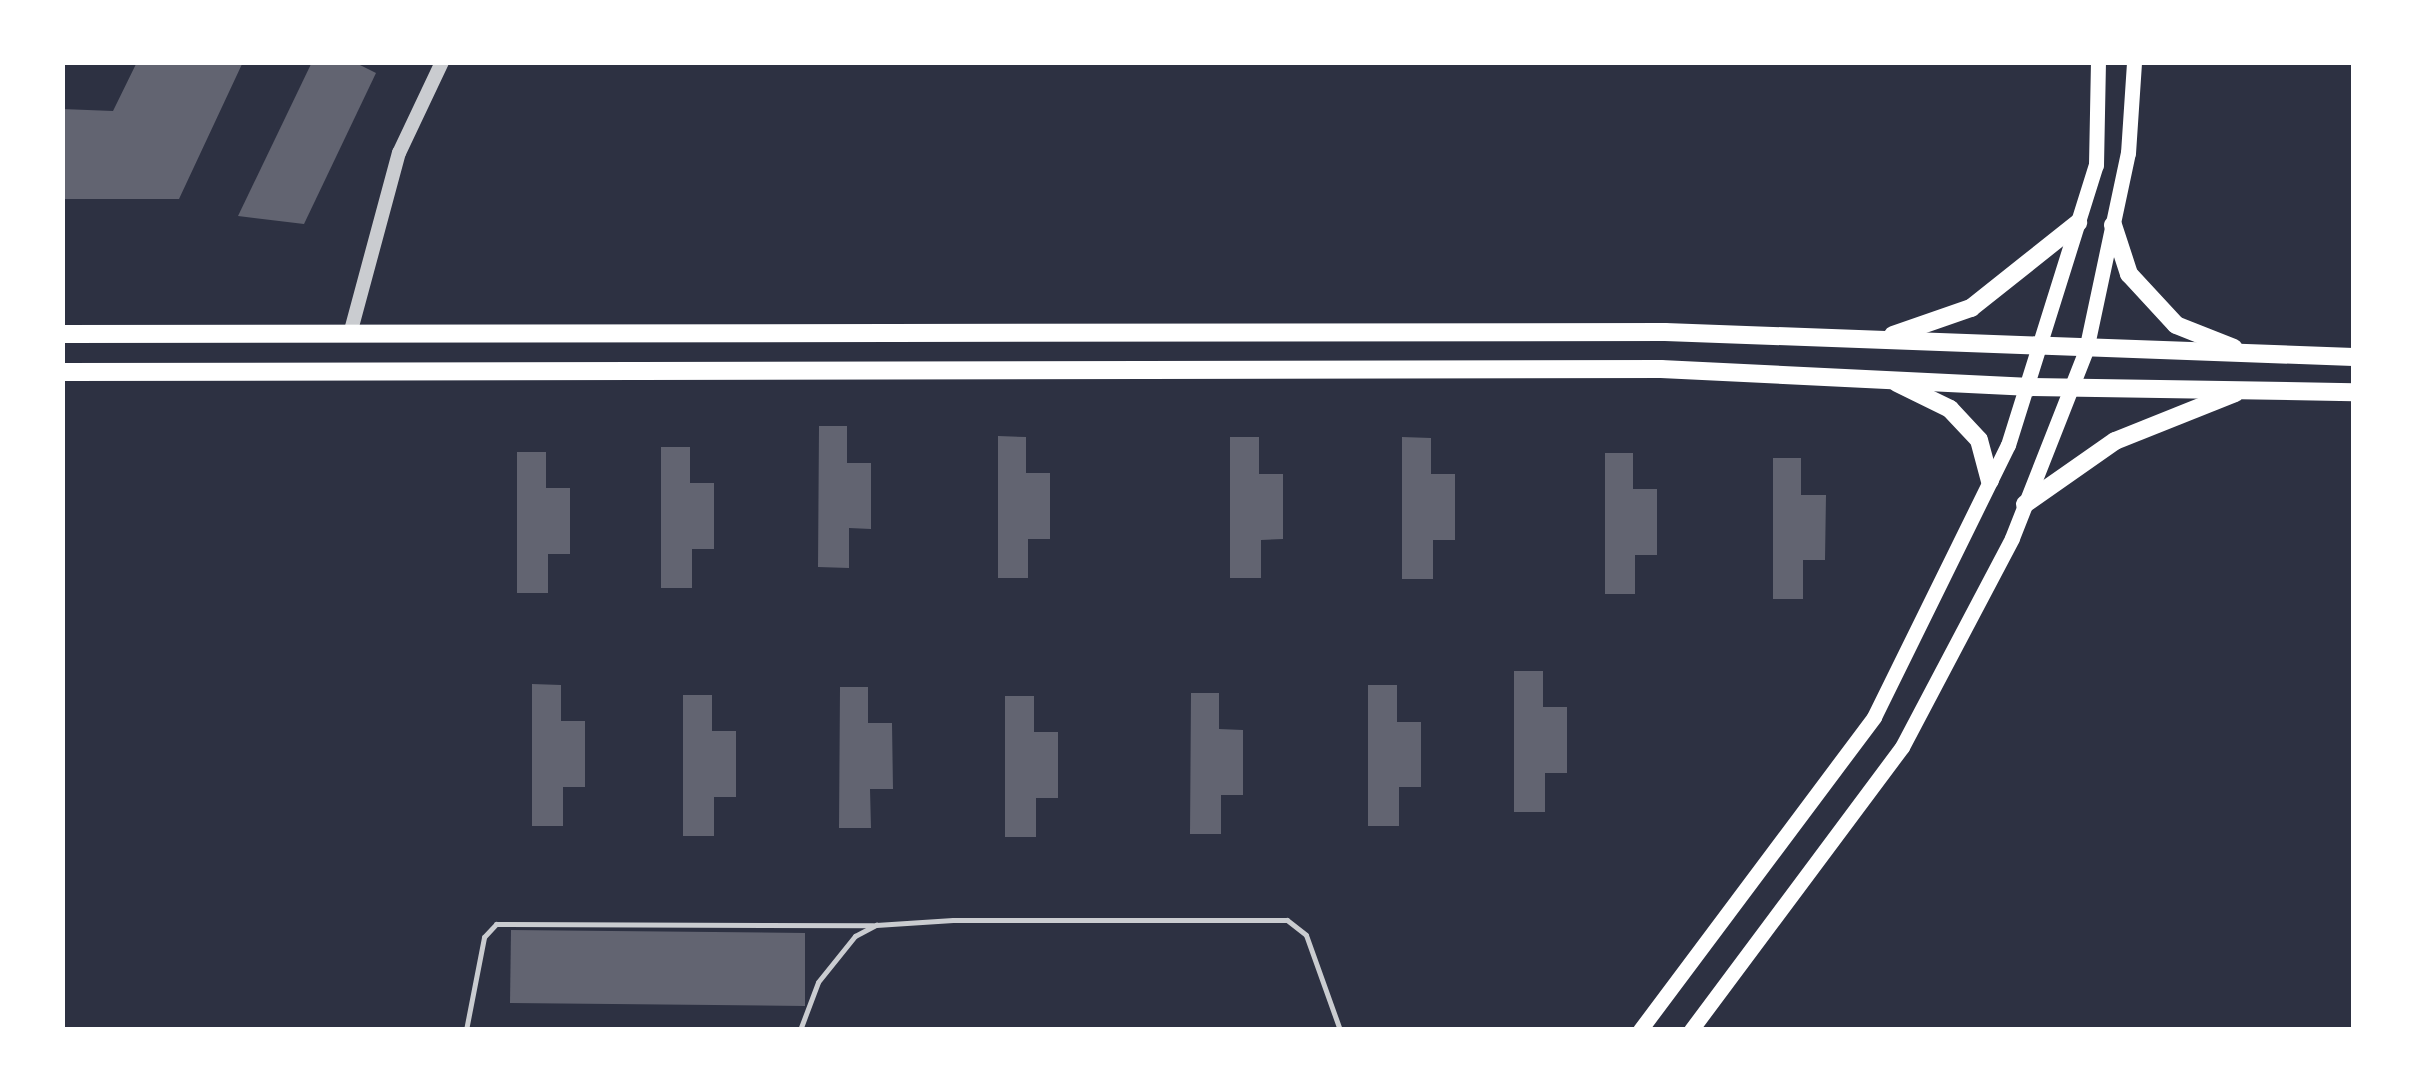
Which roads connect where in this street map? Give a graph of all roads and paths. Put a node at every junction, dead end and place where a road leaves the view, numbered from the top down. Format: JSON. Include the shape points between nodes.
{"nodes":[{"id":1,"x":442,"y":62,"type":"edge"},
{"id":2,"x":2098,"y":62,"type":"edge"},
{"id":3,"x":2134,"y":62,"type":"edge"},
{"id":4,"x":2078,"y":223,"type":"junction"},
{"id":5,"x":2113,"y":224,"type":"junction"},
{"id":6,"x":62,"y":334,"type":"edge"},
{"id":7,"x":350,"y":334,"type":"junction"},
{"id":8,"x":1881,"y":338,"type":"junction"},
{"id":9,"x":2039,"y":345,"type":"junction"},
{"id":10,"x":2086,"y":350,"type":"junction"},
{"id":11,"x":2249,"y":354,"type":"junction"},
{"id":12,"x":2354,"y":357,"type":"edge"},
{"id":13,"x":62,"y":372,"type":"edge"},
{"id":14,"x":1887,"y":378,"type":"junction"},
{"id":15,"x":2072,"y":386,"type":"junction"},
{"id":16,"x":2026,"y":387,"type":"junction"},
{"id":17,"x":2243,"y":390,"type":"junction"},
{"id":18,"x":2354,"y":392,"type":"edge"},
{"id":19,"x":1990,"y":481,"type":"junction"},
{"id":20,"x":2026,"y":504,"type":"junction"},
{"id":21,"x":876,"y":925,"type":"junction"},
{"id":22,"x":466,"y":1030,"type":"edge"},
{"id":23,"x":800,"y":1030,"type":"edge"},
{"id":24,"x":1340,"y":1030,"type":"edge"},
{"id":25,"x":1640,"y":1030,"type":"edge"},
{"id":26,"x":1691,"y":1030,"type":"edge"}],
"edges":[{"from":1,"to":7,"type":"street","via":[[399,154]]},
{"from":2,"to":4,"type":"main road","via":[[2096,165]]},
{"from":3,"to":5,"type":"main road","via":[[2128,153]]},
{"from":4,"to":8,"type":"main road","via":[[1971,308]]},
{"from":4,"to":9,"type":"main road"},
{"from":5,"to":10,"type":"main road"},
{"from":5,"to":11,"type":"main road","via":[[2129,274],[2176,325]]},
{"from":6,"to":7,"type":"main road"},
{"from":7,"to":8,"type":"main road","via":[[965,328]]},
{"from":8,"to":9,"type":"main road"},
{"from":9,"to":10,"type":"main road"},
{"from":9,"to":16,"type":"main road"},
{"from":10,"to":11,"type":"main road"},
{"from":10,"to":15,"type":"main road"},
{"from":11,"to":12,"type":"main road"},
{"from":13,"to":14,"type":"main road","via":[[1322,367]]},
{"from":14,"to":16,"type":"main road"},
{"from":14,"to":19,"type":"main road","via":[[1950,408],[1979,440]]},
{"from":15,"to":16,"type":"main road"},
{"from":15,"to":17,"type":"main road"},
{"from":15,"to":20,"type":"main road"},
{"from":16,"to":19,"type":"main road"},
{"from":17,"to":18,"type":"main road"},
{"from":17,"to":20,"type":"main road","via":[[2115,442]]},
{"from":19,"to":25,"type":"main road","via":[[1874,717]]},
{"from":20,"to":26,"type":"main road","via":[[1902,747]]},
{"from":21,"to":22,"type":"lane","via":[[496,924],[484,937]]},
{"from":21,"to":23,"type":"lane","via":[[836,954]]},
{"from":21,"to":24,"type":"lane","via":[[1287,920],[1306,935]]}]}
